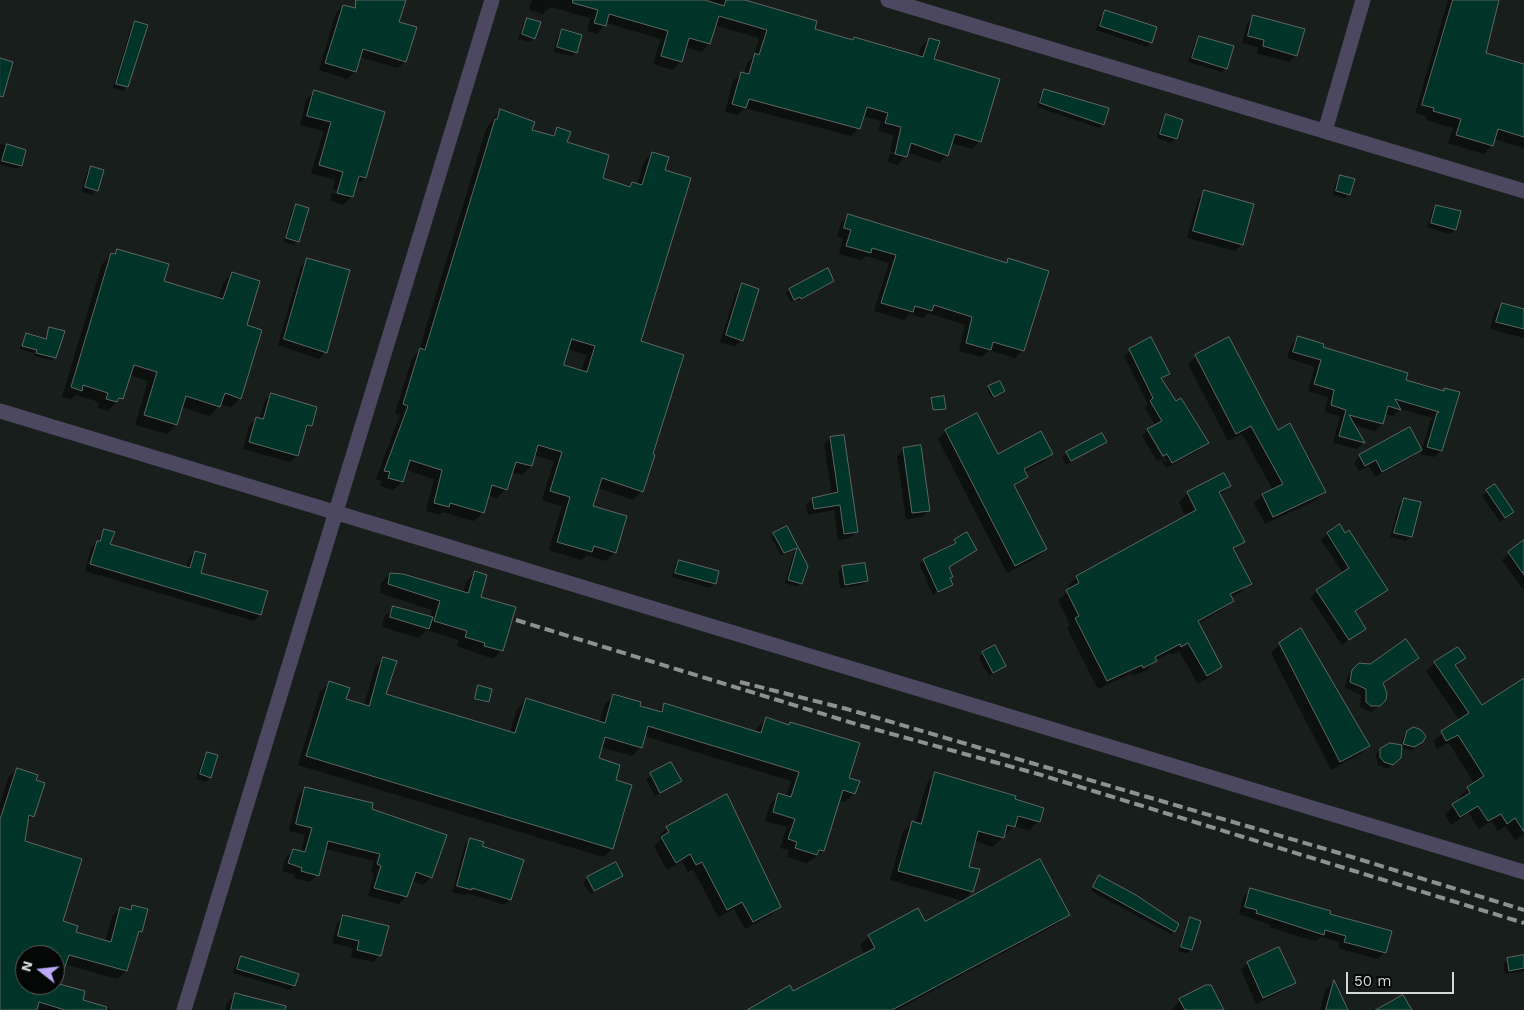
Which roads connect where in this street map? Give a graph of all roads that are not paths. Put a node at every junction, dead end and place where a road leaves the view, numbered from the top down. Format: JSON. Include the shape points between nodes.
{"nodes":[{"id":1,"x":492,"y":0,"type":"edge"},
{"id":2,"x":888,"y":0,"type":"edge"},
{"id":3,"x":1363,"y":0,"type":"edge"},
{"id":4,"x":1325,"y":131,"type":"junction"},
{"id":5,"x":1524,"y":191,"type":"edge"},
{"id":6,"x":0,"y":411,"type":"edge"},
{"id":7,"x":336,"y":512,"type":"junction"},
{"id":8,"x":1524,"y":872,"type":"edge"},
{"id":9,"x":184,"y":1010,"type":"edge"}],
"edges":[{"from":1,"to":7,"type":"lane"},
{"from":2,"to":4,"type":"lane"},
{"from":3,"to":4,"type":"lane"},
{"from":4,"to":5,"type":"lane"},
{"from":6,"to":7,"type":"lane"},
{"from":7,"to":8,"type":"lane"},
{"from":7,"to":9,"type":"lane"}]}
